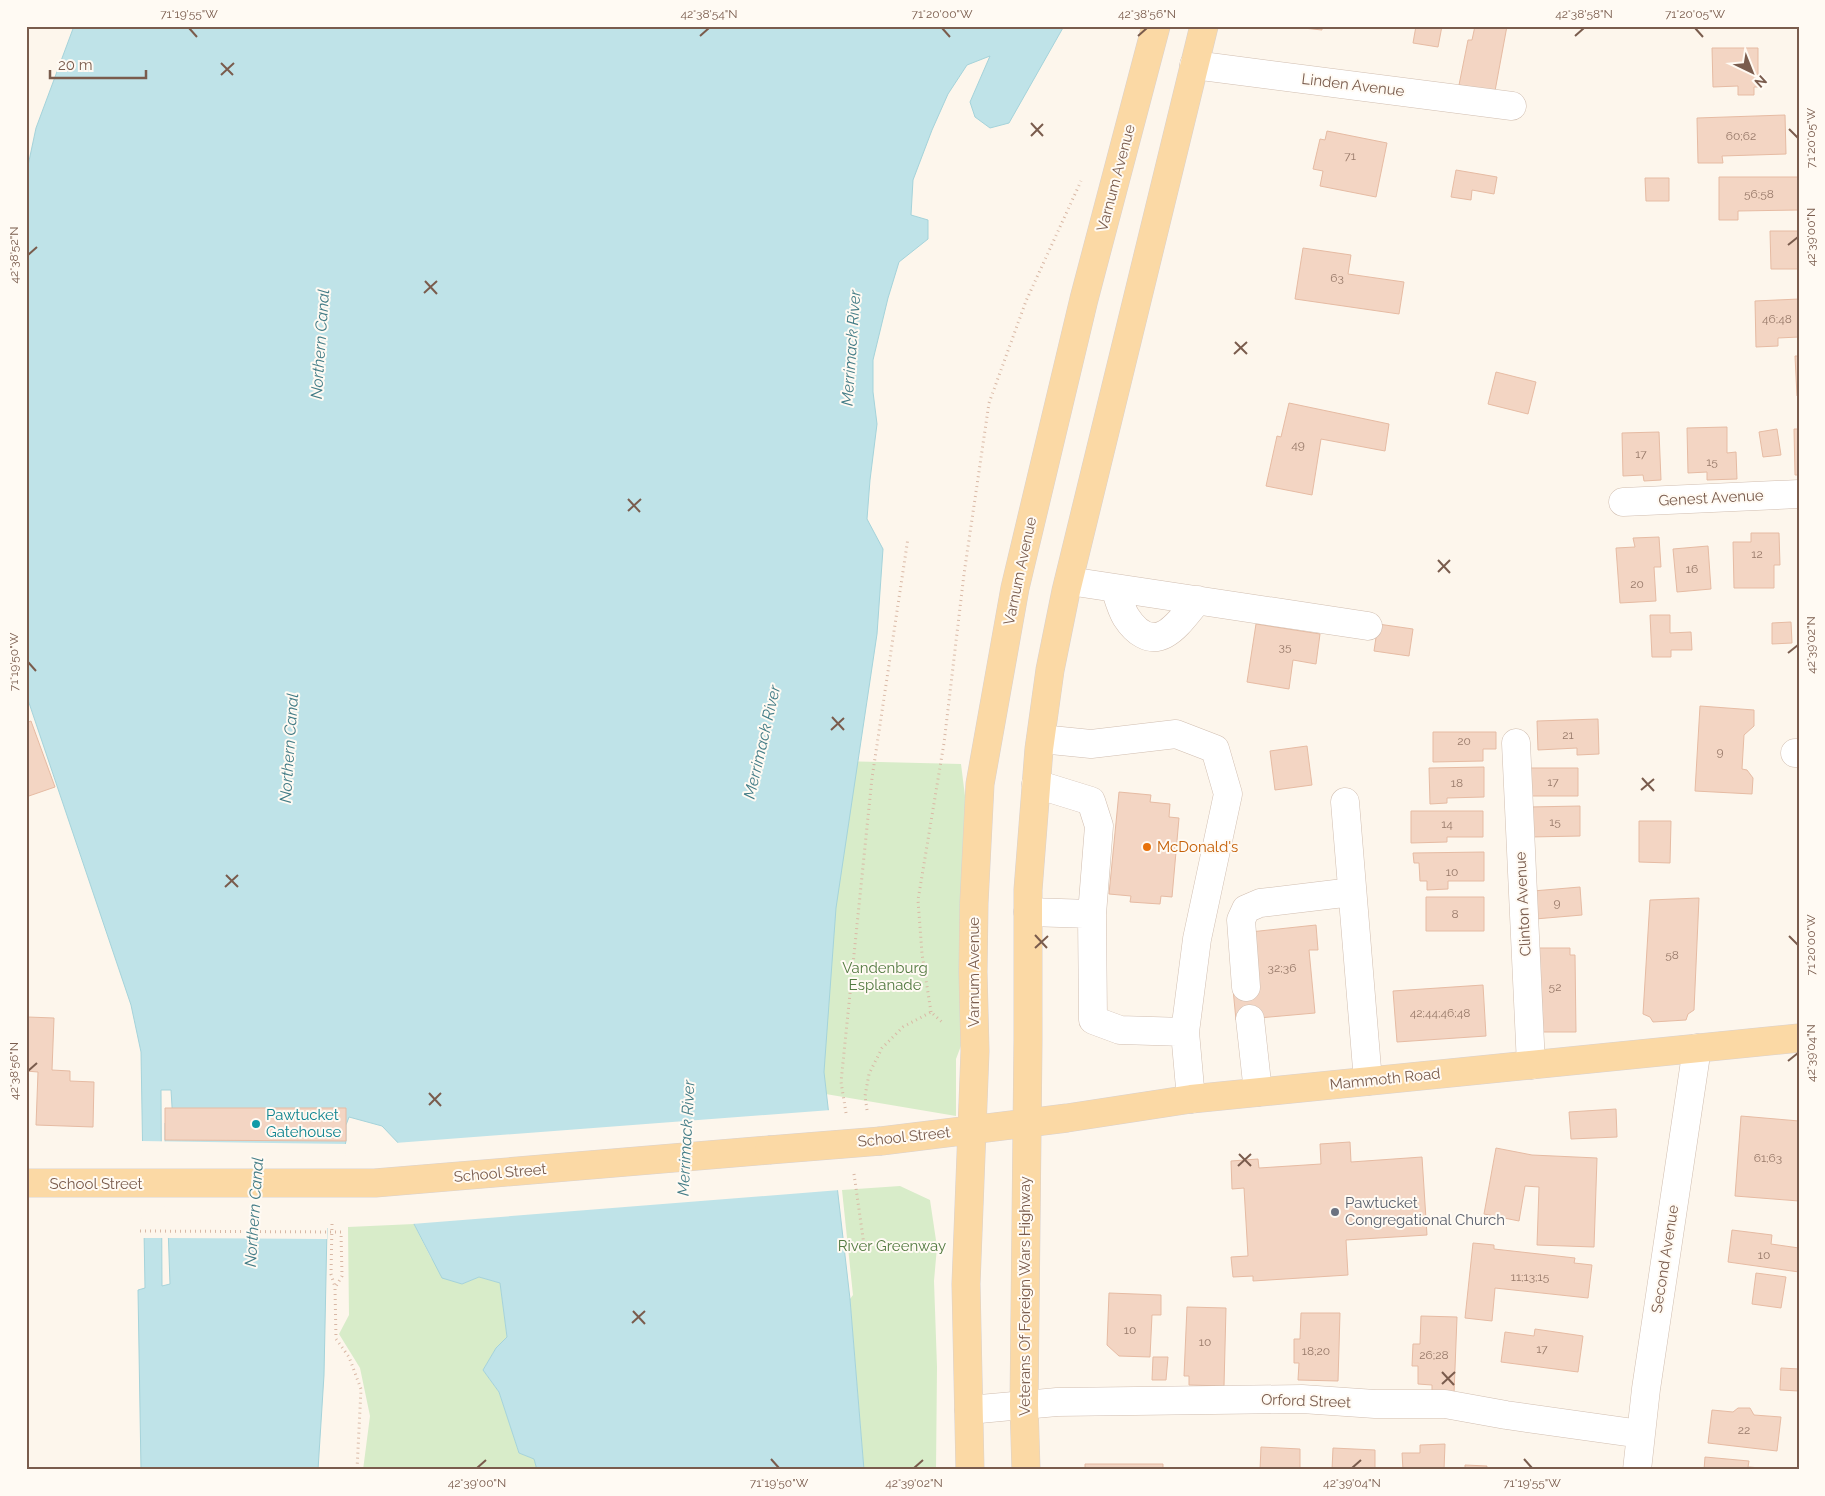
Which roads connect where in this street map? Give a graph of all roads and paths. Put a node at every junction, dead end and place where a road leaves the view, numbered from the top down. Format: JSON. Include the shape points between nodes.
{"nodes":[{"id":1,"x":1156,"y":26,"type":"edge"},
{"id":2,"x":1204,"y":26,"type":"edge"},
{"id":3,"x":1194,"y":65,"type":"junction"},
{"id":4,"x":1512,"y":106,"type":"dead end"},
{"id":5,"x":1082,"y":180,"type":"dead end"},
{"id":6,"x":1799,"y":494,"type":"edge"},
{"id":7,"x":1623,"y":502,"type":"dead end"},
{"id":8,"x":908,"y":538,"type":"dead end"},
{"id":9,"x":1069,"y":581,"type":"junction"},
{"id":10,"x":1115,"y":588,"type":"junction"},
{"id":11,"x":1198,"y":600,"type":"junction"},
{"id":12,"x":1368,"y":626,"type":"dead end"},
{"id":13,"x":1041,"y":739,"type":"junction"},
{"id":14,"x":1516,"y":743,"type":"dead end"},
{"id":15,"x":1036,"y":784,"type":"junction"},
{"id":16,"x":1345,"y":802,"type":"dead end"},
{"id":17,"x":1352,"y":892,"type":"junction"},
{"id":18,"x":1028,"y":912,"type":"junction"},
{"id":19,"x":1092,"y":914,"type":"junction"},
{"id":20,"x":1246,"y":987,"type":"dead end"},
{"id":21,"x":931,"y":1012,"type":"junction"},
{"id":22,"x":1250,"y":1019,"type":"dead end"},
{"id":23,"x":945,"y":1025,"type":"dead end"},
{"id":24,"x":1186,"y":1032,"type":"junction"},
{"id":25,"x":1799,"y":1038,"type":"edge"},
{"id":26,"x":1697,"y":1048,"type":"junction"},
{"id":27,"x":1531,"y":1064,"type":"junction"},
{"id":28,"x":1368,"y":1081,"type":"junction"},
{"id":29,"x":1258,"y":1092,"type":"junction"},
{"id":30,"x":1191,"y":1099,"type":"junction"},
{"id":31,"x":867,"y":1110,"type":"dead end"},
{"id":32,"x":846,"y":1120,"type":"dead end"},
{"id":33,"x":1027,"y":1123,"type":"junction"},
{"id":34,"x":972,"y":1129,"type":"junction"},
{"id":35,"x":853,"y":1167,"type":"dead end"},
{"id":36,"x":26,"y":1183,"type":"edge"},
{"id":37,"x":332,"y":1226,"type":"dead end"},
{"id":38,"x":140,"y":1230,"type":"dead end"},
{"id":39,"x":865,"y":1252,"type":"dead end"},
{"id":40,"x":335,"y":1288,"type":"junction"},
{"id":41,"x":1024,"y":1405,"type":"junction"},
{"id":42,"x":969,"y":1410,"type":"junction"},
{"id":43,"x":1641,"y":1434,"type":"junction"},
{"id":44,"x":357,"y":1470,"type":"edge"},
{"id":45,"x":970,"y":1470,"type":"edge"},
{"id":46,"x":1026,"y":1470,"type":"edge"},
{"id":47,"x":1637,"y":1470,"type":"edge"}],
"edges":[{"from":1,"to":34,"type":"main road","name":"Varnum Avenue","via":[[1042,472],[1015,588],[987,739],[980,784],[974,903]]},
{"from":2,"to":3,"type":"main road"},
{"from":3,"to":4,"type":"street","name":"Linden Avenue"},
{"from":3,"to":9,"type":"main road"},
{"from":5,"to":21,"type":"path","via":[[1026,301],[989,403],[944,743],[918,900]]},
{"from":6,"to":7,"type":"street","name":"Genest Avenue"},
{"from":8,"to":32,"type":"path","via":[[871,788],[841,1082]]},
{"from":9,"to":10,"type":"street"},
{"from":9,"to":13,"type":"main road","via":[[1050,670]]},
{"from":10,"to":11,"type":"street"},
{"from":10,"to":11,"type":"street","via":[[1126,617],[1144,636],[1151,638],[1164,635]]},
{"from":11,"to":12,"type":"street"},
{"from":13,"to":15,"type":"main road"},
{"from":13,"to":24,"type":"street","via":[[1091,744],[1176,734],[1215,749],[1228,794],[1197,938]]},
{"from":14,"to":27,"type":"street","name":"Clinton Avenue"},
{"from":15,"to":18,"type":"main road"},
{"from":15,"to":19,"type":"street","via":[[1092,801],[1099,826]]},
{"from":16,"to":17,"type":"street"},
{"from":17,"to":20,"type":"street","via":[[1260,903],[1246,910],[1241,920]]},
{"from":17,"to":28,"type":"street"},
{"from":18,"to":19,"type":"street"},
{"from":18,"to":33,"type":"main road"},
{"from":19,"to":24,"type":"street","via":[[1092,1020],[1120,1030]]},
{"from":21,"to":23,"type":"path"},
{"from":21,"to":31,"type":"path","via":[[903,1027],[882,1048],[868,1074]]},
{"from":22,"to":29,"type":"street"},
{"from":24,"to":30,"type":"street"},
{"from":25,"to":26,"type":"main road","name":"Mammoth Road"},
{"from":26,"to":27,"type":"main road","name":"Mammoth Road"},
{"from":26,"to":43,"type":"street","name":"Second Avenue"},
{"from":27,"to":28,"type":"main road","name":"Mammoth Road"},
{"from":28,"to":29,"type":"main road","name":"Mammoth Road"},
{"from":29,"to":30,"type":"main road","name":"Mammoth Road"},
{"from":30,"to":33,"type":"main road","name":"Mammoth Road"},
{"from":33,"to":34,"type":"main road","name":"Mammoth Road"},
{"from":33,"to":41,"type":"main road","name":"Veterans Of Foreign Wars Highway"},
{"from":34,"to":36,"type":"main road","name":"School Street","bridge":true,"via":[[881,1140],[375,1183]]},
{"from":34,"to":42,"type":"main road","via":[[966,1284]]},
{"from":35,"to":39,"type":"path"},
{"from":37,"to":40,"type":"path","via":[[331,1274]]},
{"from":38,"to":40,"type":"path","via":[[341,1232],[342,1276]]},
{"from":40,"to":44,"type":"path","via":[[336,1339],[349,1357],[362,1389]]},
{"from":41,"to":42,"type":"street","name":"Orford Street"},
{"from":41,"to":43,"type":"street","name":"Orford Street","via":[[1302,1398],[1375,1404],[1445,1404]]},
{"from":41,"to":46,"type":"main road","name":"Veterans Of Foreign Wars Highway"},
{"from":42,"to":45,"type":"main road"},
{"from":43,"to":47,"type":"street","name":"Second Avenue"}]}
